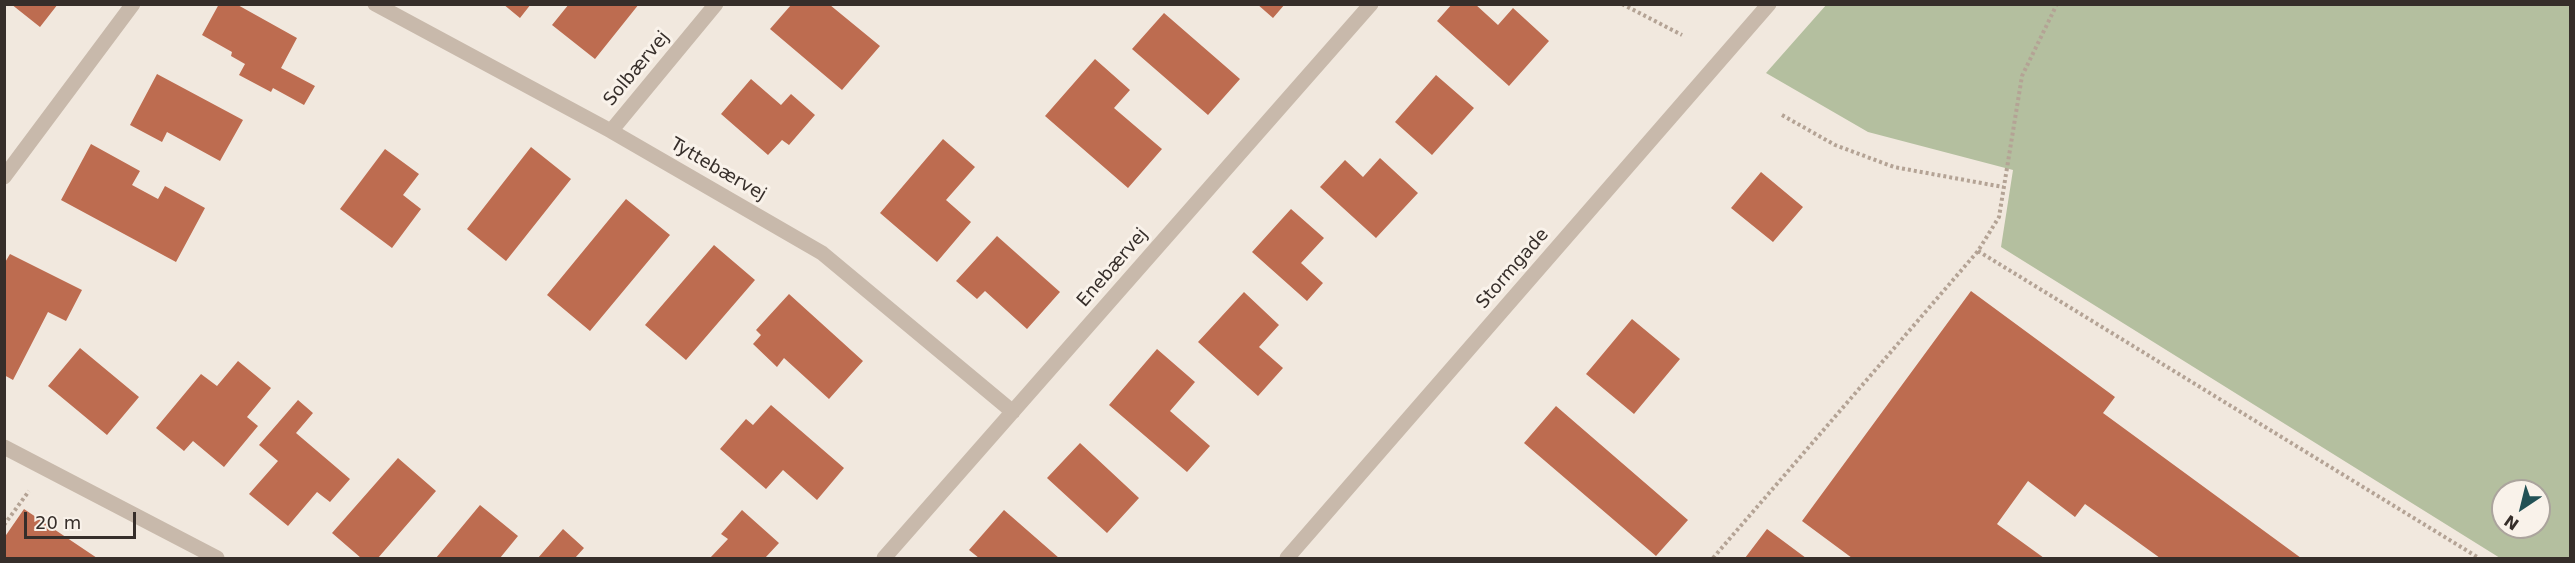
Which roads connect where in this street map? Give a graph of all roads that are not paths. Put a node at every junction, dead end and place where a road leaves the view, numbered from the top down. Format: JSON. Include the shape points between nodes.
{"nodes":[{"id":1,"x":133,"y":4,"type":"edge"},
{"id":2,"x":375,"y":4,"type":"edge"},
{"id":3,"x":716,"y":4,"type":"edge"},
{"id":4,"x":1371,"y":4,"type":"edge"},
{"id":5,"x":1769,"y":4,"type":"edge"},
{"id":6,"x":610,"y":131,"type":"junction"},
{"id":7,"x":4,"y":177,"type":"edge"},
{"id":8,"x":1013,"y":412,"type":"junction"},
{"id":9,"x":4,"y":447,"type":"edge"},
{"id":10,"x":217,"y":558,"type":"edge"},
{"id":11,"x":884,"y":558,"type":"edge"},
{"id":12,"x":1287,"y":558,"type":"edge"}],
"edges":[{"from":1,"to":7,"type":"street"},
{"from":2,"to":6,"type":"street","name":"Tyttebærvej"},
{"from":3,"to":6,"type":"street","name":"Solbærvej"},
{"from":4,"to":8,"type":"street","name":"Enebærvej"},
{"from":5,"to":12,"type":"street","name":"Stormgade"},
{"from":6,"to":8,"type":"street","name":"Tyttebærvej","via":[[822,254]]},
{"from":8,"to":11,"type":"street","name":"Enebærvej"},
{"from":9,"to":10,"type":"street"}]}
